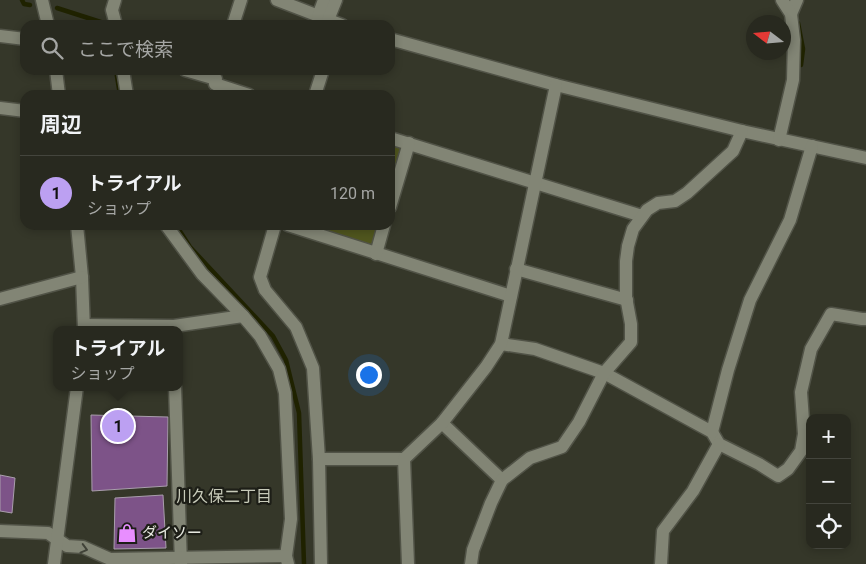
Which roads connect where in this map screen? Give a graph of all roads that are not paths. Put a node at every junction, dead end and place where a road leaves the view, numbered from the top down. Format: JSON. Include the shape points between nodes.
{"nodes":[{"id":1,"x":42,"y":0,"type":"edge"},
{"id":2,"x":115,"y":0,"type":"edge"},
{"id":3,"x":241,"y":0,"type":"edge"},
{"id":4,"x":276,"y":0,"type":"edge"},
{"id":5,"x":324,"y":0,"type":"edge"},
{"id":6,"x":336,"y":0,"type":"edge"},
{"id":7,"x":782,"y":0,"type":"edge"},
{"id":8,"x":798,"y":0,"type":"edge"},
{"id":9,"x":790,"y":14,"type":"junction"},
{"id":10,"x":47,"y":20,"type":"edge"},
{"id":11,"x":115,"y":20,"type":"edge"},
{"id":12,"x":235,"y":20,"type":"edge"},
{"id":13,"x":327,"y":20,"type":"edge"},
{"id":14,"x":331,"y":20,"type":"edge"},
{"id":15,"x":332,"y":20,"type":"edge"},
{"id":16,"x":0,"y":36,"type":"edge"},
{"id":17,"x":20,"y":38,"type":"edge"},
{"id":18,"x":395,"y":40,"type":"edge"},
{"id":19,"x":57,"y":75,"type":"edge"},
{"id":20,"x":124,"y":75,"type":"edge"},
{"id":21,"x":198,"y":75,"type":"edge"},
{"id":22,"x":321,"y":75,"type":"edge"},
{"id":23,"x":215,"y":82,"type":"edge"},
{"id":24,"x":556,"y":85,"type":"junction"},
{"id":25,"x":58,"y":90,"type":"edge"},
{"id":26,"x":126,"y":90,"type":"edge"},
{"id":27,"x":236,"y":90,"type":"edge"},
{"id":28,"x":317,"y":90,"type":"edge"},
{"id":29,"x":0,"y":108,"type":"edge"},
{"id":30,"x":20,"y":110,"type":"edge"},
{"id":31,"x":742,"y":131,"type":"junction"},
{"id":32,"x":395,"y":139,"type":"edge"},
{"id":33,"x":779,"y":140,"type":"junction"},
{"id":34,"x":409,"y":143,"type":"junction"},
{"id":35,"x":812,"y":146,"type":"junction"},
{"id":36,"x":866,"y":158,"type":"edge"},
{"id":37,"x":535,"y":182,"type":"junction"},
{"id":38,"x":395,"y":190,"type":"edge"},
{"id":39,"x":642,"y":216,"type":"junction"},
{"id":40,"x":77,"y":230,"type":"edge"},
{"id":41,"x":170,"y":230,"type":"edge"},
{"id":42,"x":274,"y":230,"type":"edge"},
{"id":43,"x":303,"y":230,"type":"edge"},
{"id":44,"x":383,"y":230,"type":"edge"},
{"id":45,"x":376,"y":254,"type":"junction"},
{"id":46,"x":516,"y":269,"type":"junction"},
{"id":47,"x":82,"y":276,"type":"junction"},
{"id":48,"x":510,"y":296,"type":"junction"},
{"id":49,"x":0,"y":299,"type":"edge"},
{"id":50,"x":627,"y":300,"type":"junction"},
{"id":51,"x":243,"y":316,"type":"junction"},
{"id":52,"x":866,"y":318,"type":"edge"},
{"id":53,"x":85,"y":326,"type":"edge"},
{"id":54,"x":183,"y":326,"type":"edge"},
{"id":55,"x":501,"y":344,"type":"junction"},
{"id":56,"x":604,"y":373,"type":"junction"},
{"id":57,"x":76,"y":391,"type":"edge"},
{"id":58,"x":175,"y":391,"type":"edge"},
{"id":59,"x":442,"y":423,"type":"junction"},
{"id":60,"x":712,"y":432,"type":"junction"},
{"id":61,"x":719,"y":444,"type":"junction"},
{"id":62,"x":319,"y":458,"type":"junction"},
{"id":63,"x":404,"y":459,"type":"junction"},
{"id":64,"x":502,"y":480,"type":"junction"},
{"id":65,"x":0,"y":531,"type":"edge"},
{"id":66,"x":58,"y":539,"type":"junction"},
{"id":67,"x":287,"y":560,"type":"edge"},
{"id":68,"x":105,"y":561,"type":"edge"},
{"id":69,"x":180,"y":561,"type":"edge"},
{"id":70,"x":54,"y":564,"type":"edge"},
{"id":71,"x":321,"y":564,"type":"edge"},
{"id":72,"x":408,"y":564,"type":"edge"},
{"id":73,"x":471,"y":564,"type":"edge"},
{"id":74,"x":661,"y":564,"type":"edge"}],
"edges":[{"from":1,"to":10,"type":"street"},
{"from":2,"to":11,"type":"street","via":[[112,10]]},
{"from":3,"to":12,"type":"street"},
{"from":4,"to":13,"type":"street"},
{"from":5,"to":14,"type":"street"},
{"from":6,"to":15,"type":"street"},
{"from":7,"to":9,"type":"street"},
{"from":8,"to":9,"type":"street"},
{"from":9,"to":33,"type":"street","via":[[794,40],[793,80]]},
{"from":16,"to":17,"type":"street"},
{"from":18,"to":24,"type":"street"},
{"from":19,"to":25,"type":"street"},
{"from":20,"to":26,"type":"street"},
{"from":21,"to":23,"type":"street"},
{"from":22,"to":28,"type":"street"},
{"from":23,"to":27,"type":"street"},
{"from":24,"to":31,"type":"street"},
{"from":24,"to":37,"type":"street"},
{"from":29,"to":30,"type":"street"},
{"from":31,"to":33,"type":"street"},
{"from":31,"to":39,"type":"street","via":[[733,151],[687,193],[675,201],[658,203]]},
{"from":32,"to":34,"type":"street"},
{"from":33,"to":35,"type":"street"},
{"from":34,"to":37,"type":"street"},
{"from":34,"to":38,"type":"street"},
{"from":35,"to":36,"type":"street"},
{"from":35,"to":60,"type":"street","via":[[790,220],[750,300]]},
{"from":37,"to":39,"type":"street"},
{"from":37,"to":46,"type":"street"},
{"from":39,"to":50,"type":"street","via":[[633,229],[628,246]]},
{"from":40,"to":47,"type":"street"},
{"from":41,"to":51,"type":"street","via":[[202,274]]},
{"from":42,"to":62,"type":"street","via":[[260,277],[265,290],[296,327],[313,368]]},
{"from":43,"to":45,"type":"street"},
{"from":44,"to":45,"type":"street"},
{"from":45,"to":48,"type":"street"},
{"from":46,"to":48,"type":"street"},
{"from":46,"to":50,"type":"street"},
{"from":47,"to":49,"type":"street"},
{"from":47,"to":53,"type":"street"},
{"from":48,"to":55,"type":"street"},
{"from":50,"to":56,"type":"street","via":[[631,342]]},
{"from":51,"to":54,"type":"street"},
{"from":51,"to":67,"type":"street","via":[[260,336],[279,370],[285,393],[291,519]]},
{"from":52,"to":61,"type":"street","via":[[831,314],[811,349],[801,392],[804,434],[801,451],[788,469],[778,476]]},
{"from":55,"to":56,"type":"street","via":[[535,350]]},
{"from":55,"to":59,"type":"street"},
{"from":56,"to":60,"type":"street"},
{"from":56,"to":64,"type":"street","via":[[562,447],[530,458]]},
{"from":57,"to":66,"type":"street"},
{"from":58,"to":69,"type":"street"},
{"from":59,"to":63,"type":"street"},
{"from":59,"to":64,"type":"street"},
{"from":60,"to":61,"type":"street"},
{"from":61,"to":74,"type":"street","via":[[693,491],[663,531]]},
{"from":62,"to":63,"type":"street"},
{"from":62,"to":71,"type":"street"},
{"from":63,"to":72,"type":"street"},
{"from":64,"to":73,"type":"street","via":[[473,550]]},
{"from":65,"to":66,"type":"street","via":[[48,533]]},
{"from":66,"to":68,"type":"street","one_way":true,"via":[[67,546],[83,547]]},
{"from":66,"to":70,"type":"street"},
{"from":67,"to":69,"type":"street"},
{"from":68,"to":69,"type":"street"}]}
